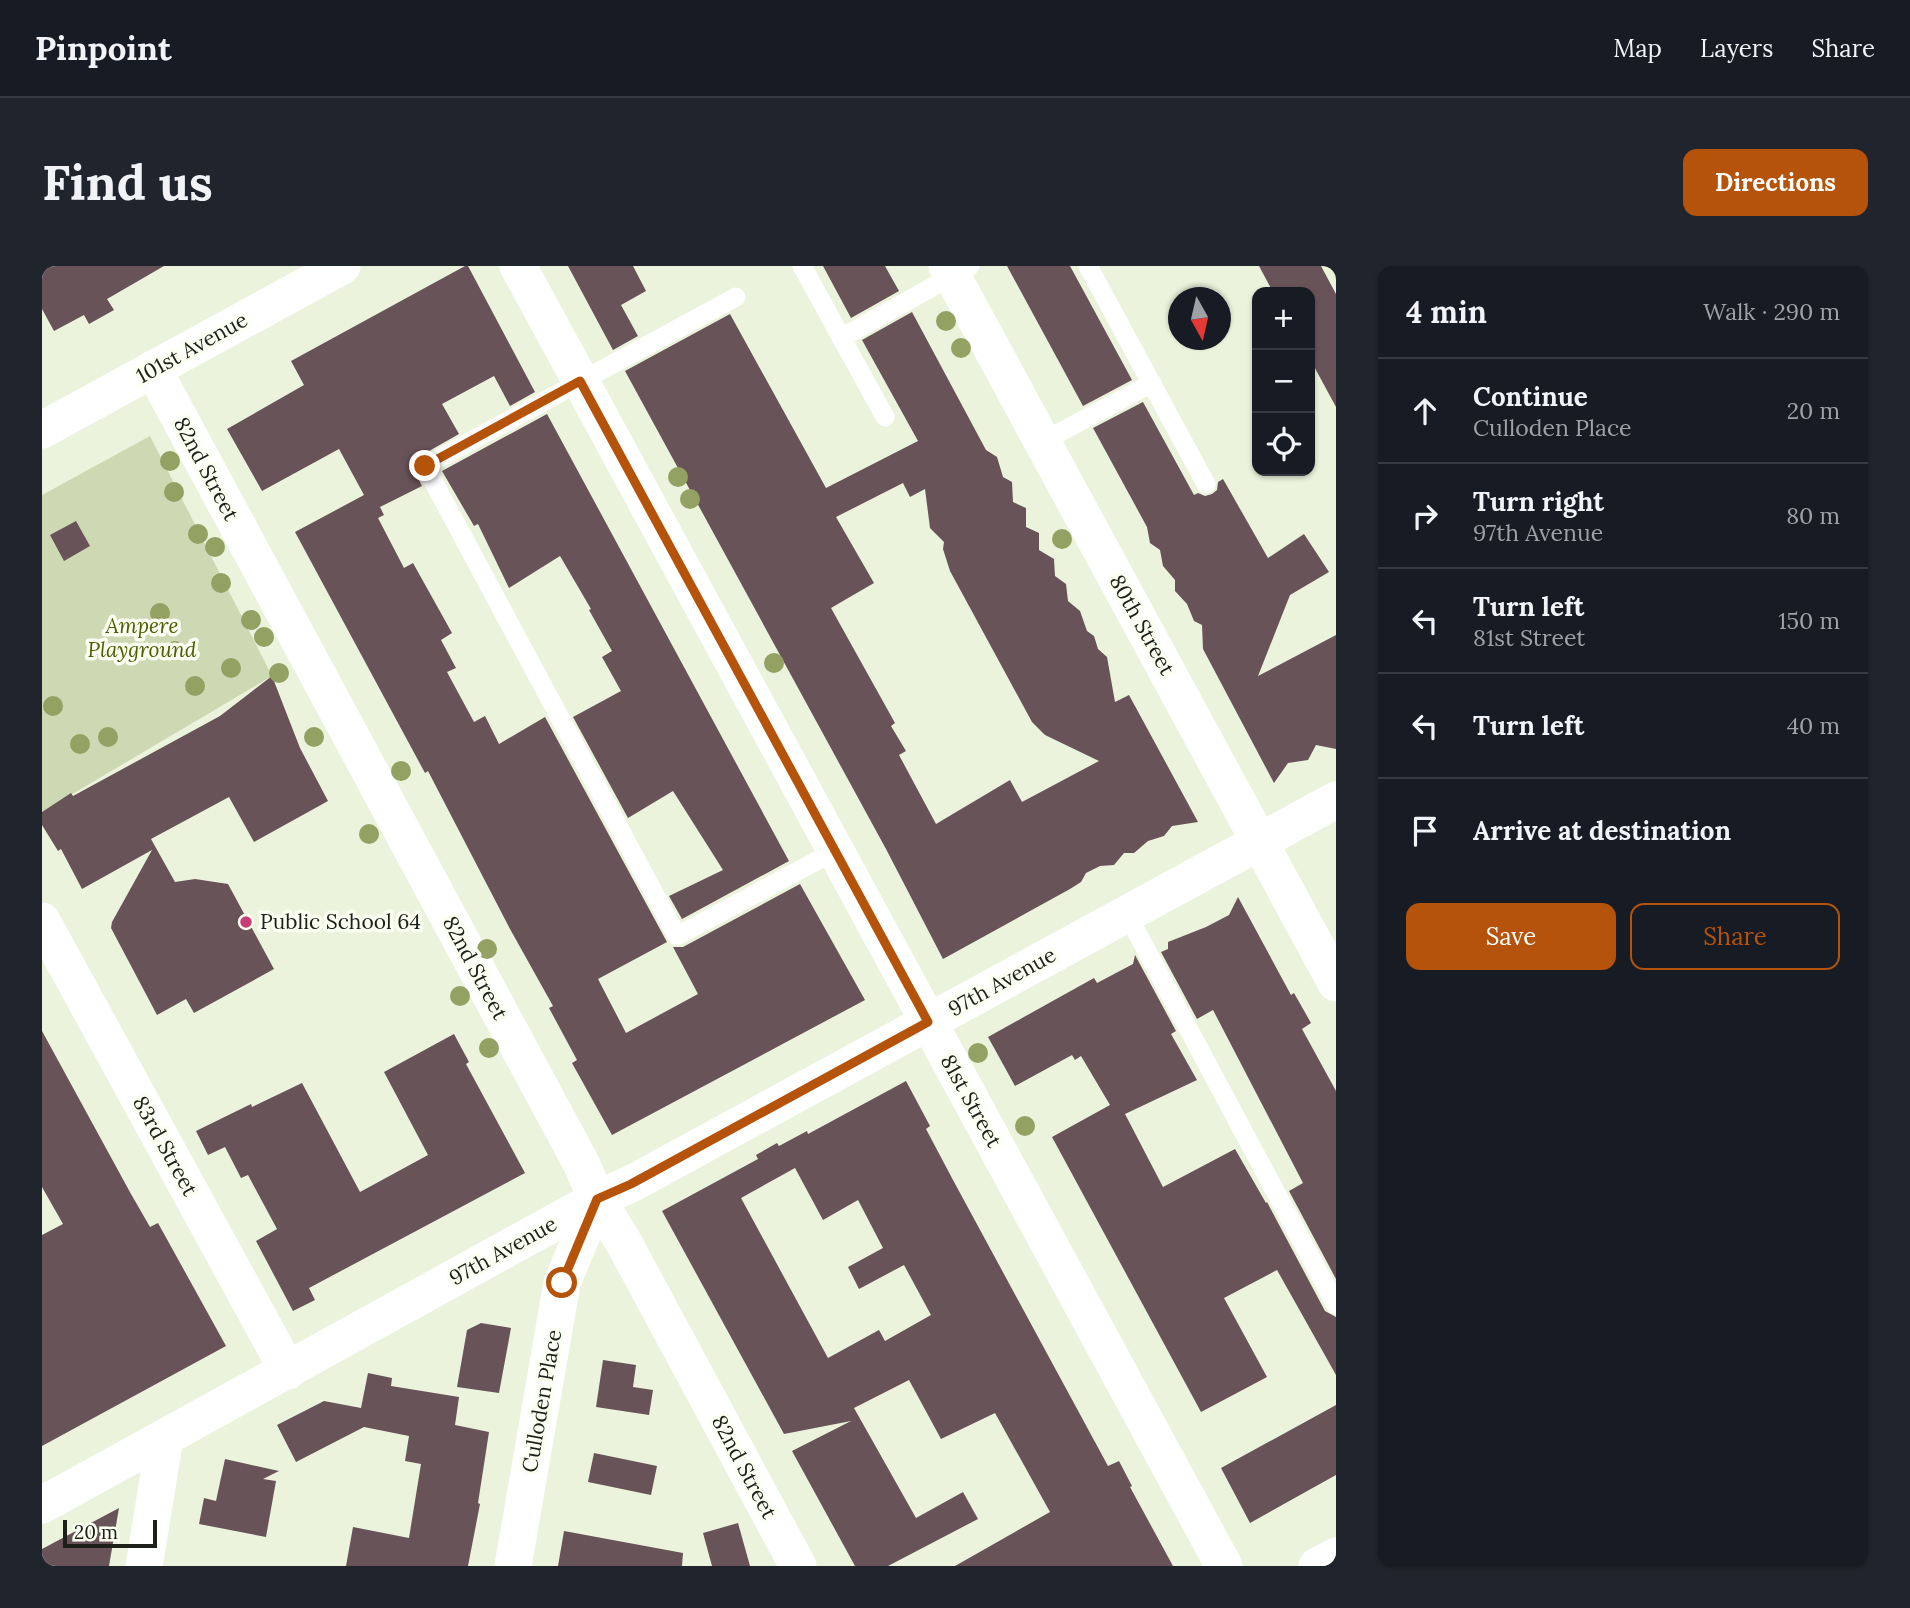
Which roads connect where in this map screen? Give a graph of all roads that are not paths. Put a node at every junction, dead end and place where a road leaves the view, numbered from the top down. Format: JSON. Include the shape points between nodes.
{"nodes":[{"id":1,"x":342,"y":266,"type":"edge"},
{"id":2,"x":518,"y":266,"type":"edge"},
{"id":3,"x":802,"y":266,"type":"edge"},
{"id":4,"x":1088,"y":266,"type":"edge"},
{"id":5,"x":956,"y":269,"type":"edge"},
{"id":6,"x":736,"y":297,"type":"dead end"},
{"id":7,"x":841,"y":338,"type":"junction"},
{"id":8,"x":153,"y":369,"type":"junction"},
{"id":9,"x":580,"y":381,"type":"junction"},
{"id":10,"x":1152,"y":383,"type":"junction"},
{"id":11,"x":885,"y":417,"type":"dead end"},
{"id":12,"x":42,"y":429,"type":"edge"},
{"id":13,"x":1042,"y":442,"type":"junction"},
{"id":14,"x":1206,"y":484,"type":"dead end"},
{"id":15,"x":1336,"y":800,"type":"edge"},
{"id":16,"x":1259,"y":842,"type":"junction"},
{"id":17,"x":835,"y":850,"type":"junction"},
{"id":18,"x":1127,"y":914,"type":"junction"},
{"id":19,"x":42,"y":921,"type":"edge"},
{"id":20,"x":1336,"y":984,"type":"edge"},
{"id":21,"x":928,"y":1022,"type":"junction"},
{"id":22,"x":597,"y":1199,"type":"junction"},
{"id":23,"x":1336,"y":1305,"type":"edge"},
{"id":24,"x":288,"y":1371,"type":"junction"},
{"id":25,"x":165,"y":1438,"type":"junction"},
{"id":26,"x":42,"y":1505,"type":"edge"},
{"id":27,"x":1336,"y":1556,"type":"edge"},
{"id":28,"x":144,"y":1566,"type":"edge"},
{"id":29,"x":513,"y":1566,"type":"edge"},
{"id":30,"x":797,"y":1566,"type":"edge"},
{"id":31,"x":1224,"y":1566,"type":"edge"},
{"id":32,"x":1317,"y":1566,"type":"edge"}],
"edges":[{"from":1,"to":8,"type":"street","name":"101st Avenue"},
{"from":2,"to":9,"type":"street","name":"81st Street"},
{"from":3,"to":7,"type":"lane"},
{"from":4,"to":10,"type":"lane"},
{"from":5,"to":7,"type":"lane"},
{"from":5,"to":13,"type":"street","name":"80th Street"},
{"from":6,"to":9,"type":"lane"},
{"from":7,"to":11,"type":"lane"},
{"from":8,"to":12,"type":"street","name":"101st Avenue"},
{"from":8,"to":22,"type":"street","name":"82nd Street"},
{"from":9,"to":17,"type":"street","name":"81st Street"},
{"from":9,"to":17,"type":"lane","via":[[425,466],[677,936]]},
{"from":10,"to":13,"type":"lane"},
{"from":10,"to":14,"type":"lane"},
{"from":13,"to":16,"type":"street","name":"80th Street"},
{"from":15,"to":16,"type":"street","name":"97th Avenue"},
{"from":16,"to":18,"type":"street","name":"97th Avenue"},
{"from":16,"to":20,"type":"street","name":"80th Street"},
{"from":17,"to":21,"type":"street","name":"81st Street"},
{"from":18,"to":21,"type":"street","name":"97th Avenue"},
{"from":18,"to":23,"type":"lane"},
{"from":19,"to":24,"type":"street","name":"83rd Street"},
{"from":21,"to":22,"type":"street","name":"97th Avenue"},
{"from":21,"to":31,"type":"street","name":"81st Street"},
{"from":22,"to":24,"type":"street","name":"97th Avenue"},
{"from":22,"to":29,"type":"street","name":"Culloden Place","via":[[562,1283]]},
{"from":22,"to":30,"type":"street","name":"82nd Street"},
{"from":24,"to":25,"type":"street","name":"97th Avenue"},
{"from":25,"to":26,"type":"street","name":"97th Avenue"},
{"from":25,"to":28,"type":"street"},
{"from":27,"to":32,"type":"street"}]}
